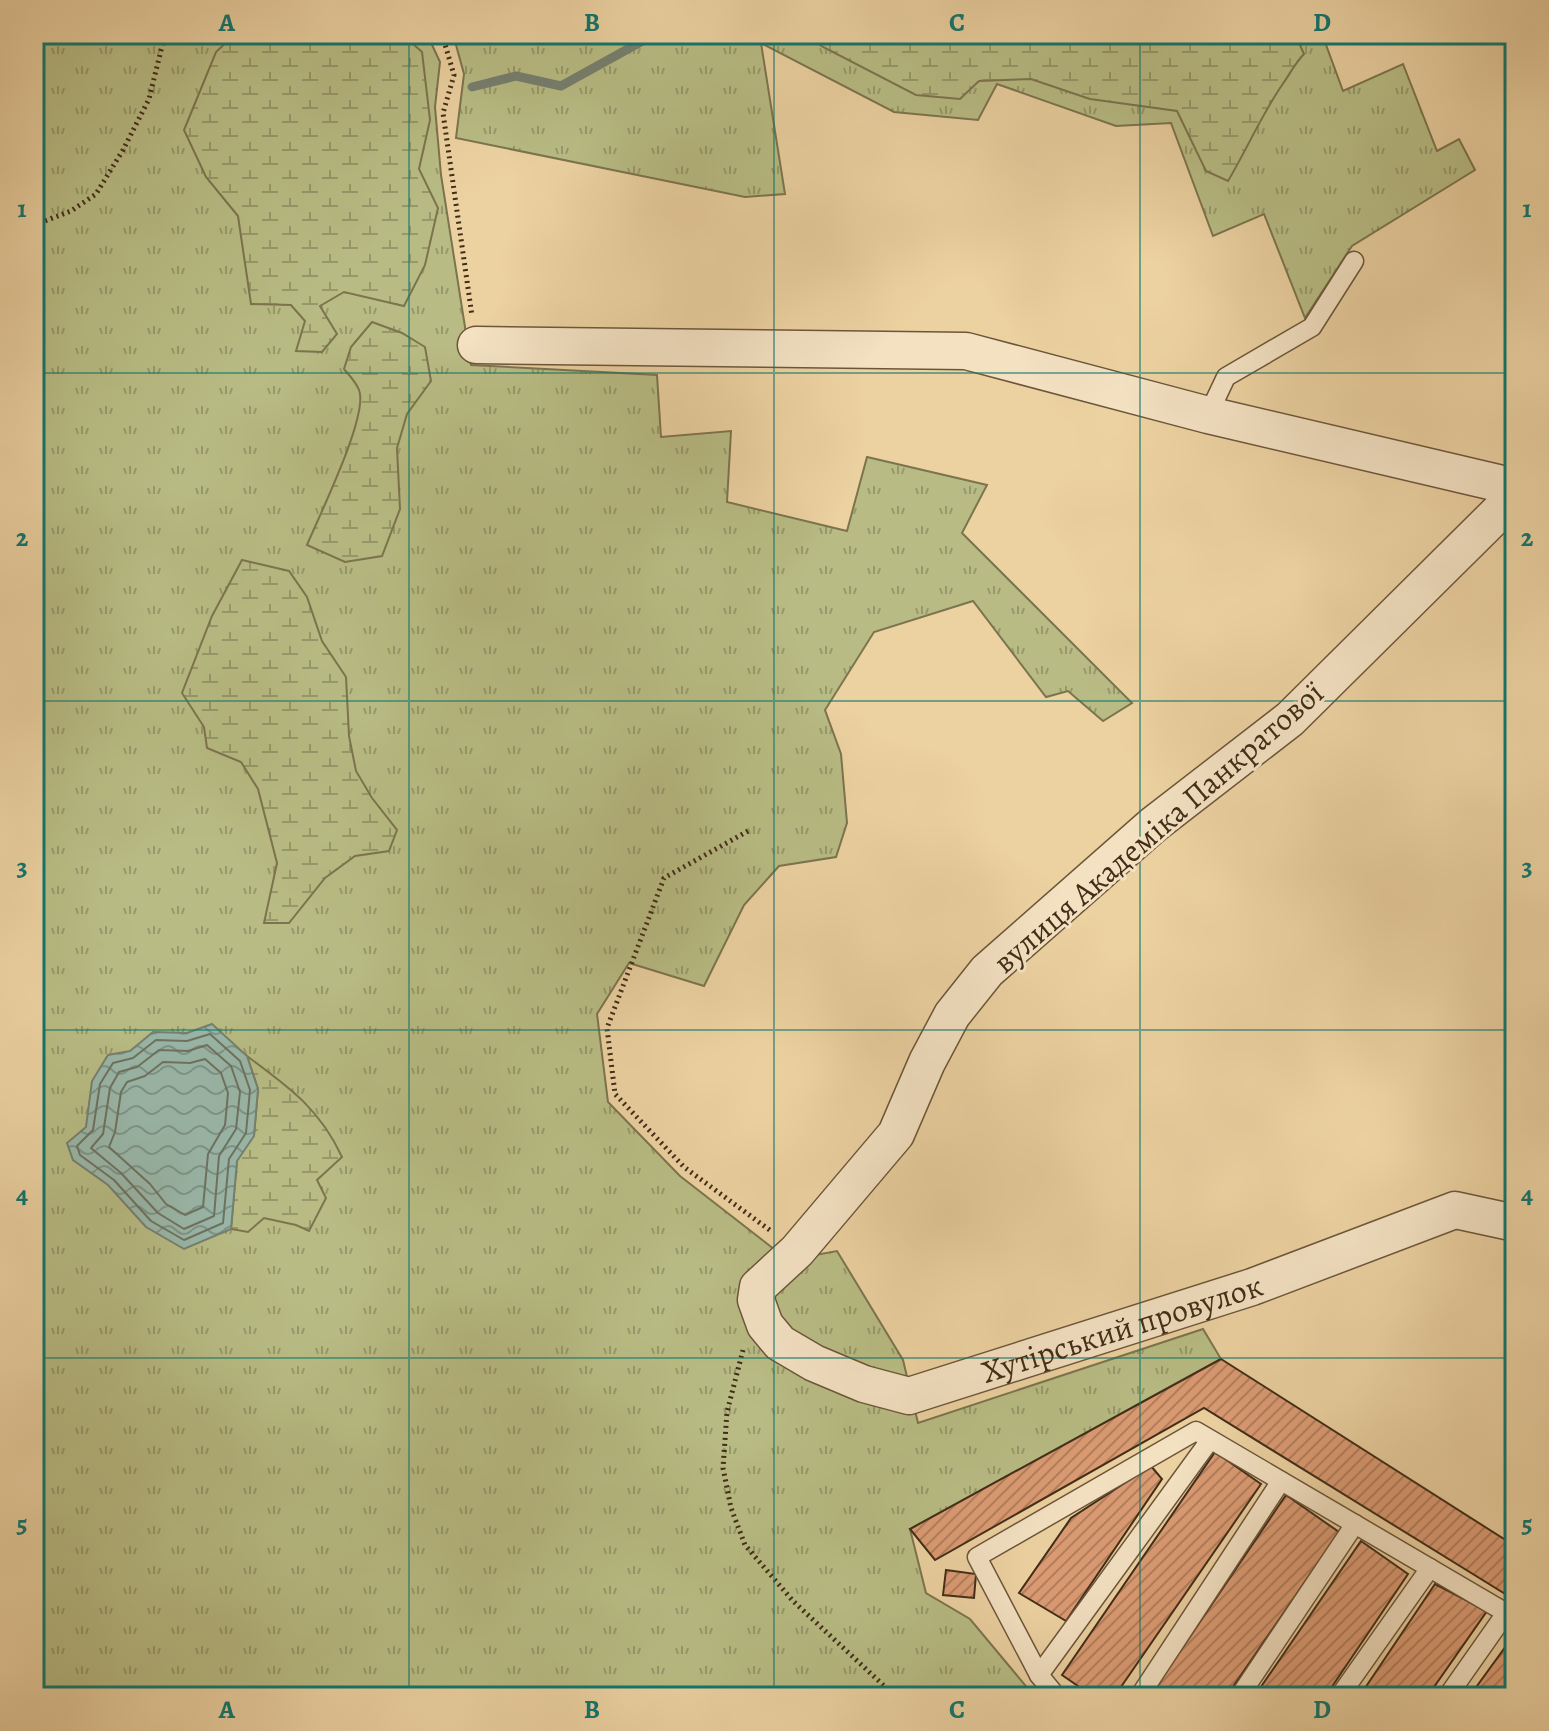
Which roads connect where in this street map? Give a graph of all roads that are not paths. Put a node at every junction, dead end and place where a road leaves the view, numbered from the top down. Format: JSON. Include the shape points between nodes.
{"nodes":[{"id":1,"x":1354,"y":261,"type":"dead end"},
{"id":2,"x":476,"y":345,"type":"road end"},
{"id":3,"x":1208,"y":415,"type":"junction"},
{"id":4,"x":1515,"y":487,"type":"edge"},
{"id":5,"x":1515,"y":496,"type":"edge"},
{"id":6,"x":1515,"y":1223,"type":"edge"},
{"id":7,"x":756,"y":1300,"type":"joint"},
{"id":8,"x":1210,"y":1440,"type":"junction"},
{"id":9,"x":1281,"y":1481,"type":"junction"},
{"id":10,"x":1355,"y":1524,"type":"junction"},
{"id":11,"x":1430,"y":1568,"type":"junction"},
{"id":12,"x":1511,"y":1615,"type":"edge"},
{"id":13,"x":1039,"y":1675,"type":"junction"},
{"id":14,"x":1057,"y":1697,"type":"edge"},
{"id":15,"x":1139,"y":1697,"type":"edge"},
{"id":16,"x":1239,"y":1697,"type":"edge"},
{"id":17,"x":1339,"y":1697,"type":"edge"},
{"id":18,"x":1447,"y":1697,"type":"edge"}],
"edges":[{"from":1,"to":3,"type":"lane","via":[[1312,327],[1226,377]]},
{"from":2,"to":3,"type":"street","via":[[966,351]]},
{"from":3,"to":4,"type":"street"},
{"from":5,"to":7,"type":"street","name":"вулиця Академіка Панкратової","via":[[1290,719],[1153,825],[987,971],[952,1015],[896,1134],[797,1251],[758,1287]]},
{"from":6,"to":7,"type":"street","name":"Хутірський провулок","via":[[1455,1210],[1252,1287],[909,1396],[864,1384],[780,1343],[765,1325]]},
{"from":8,"to":9,"type":"lane"},
{"from":8,"to":13,"type":"lane"},
{"from":8,"to":13,"type":"lane","via":[[1196,1431],[977,1557]]},
{"from":9,"to":10,"type":"lane"},
{"from":9,"to":15,"type":"lane"},
{"from":10,"to":11,"type":"lane"},
{"from":10,"to":16,"type":"lane"},
{"from":11,"to":12,"type":"lane"},
{"from":11,"to":17,"type":"lane"},
{"from":12,"to":18,"type":"lane"},
{"from":13,"to":14,"type":"lane"}]}
